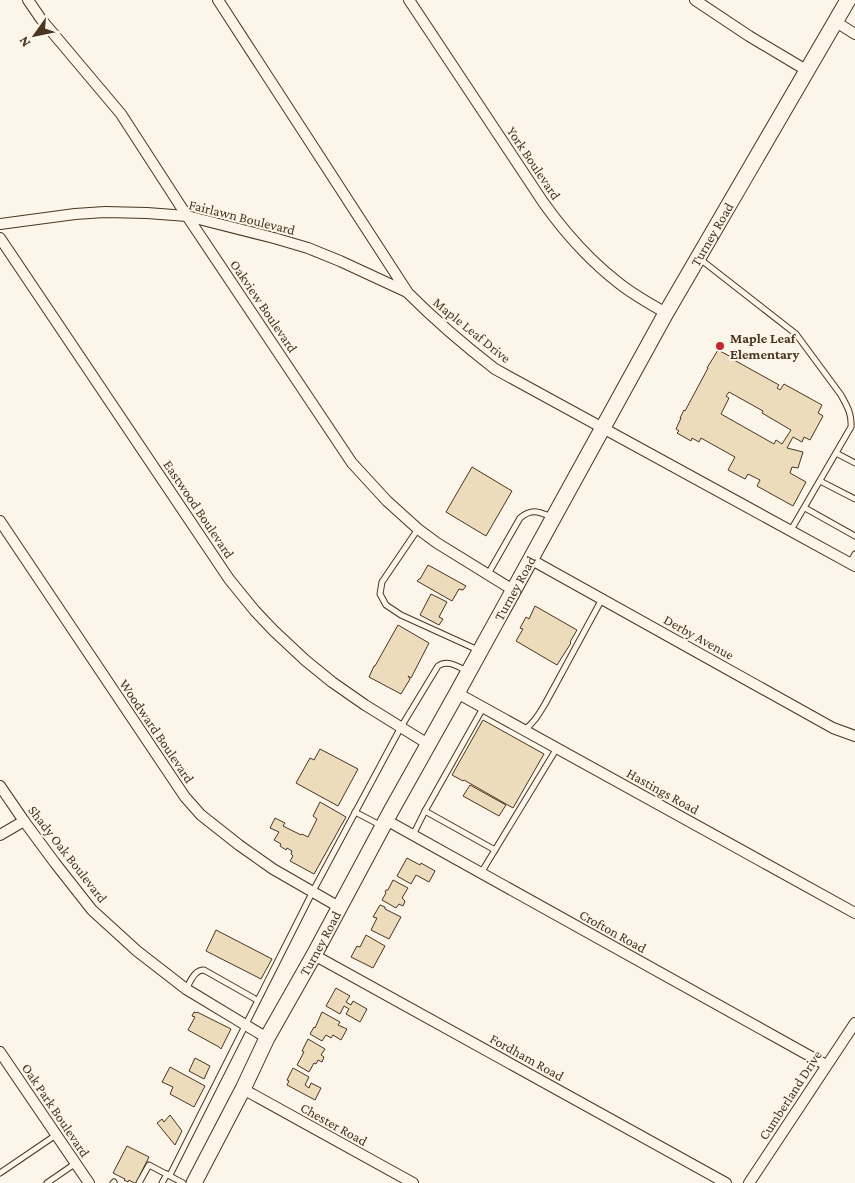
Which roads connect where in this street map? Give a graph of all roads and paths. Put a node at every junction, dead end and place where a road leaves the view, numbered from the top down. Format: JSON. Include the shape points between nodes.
{"nodes":[{"id":1,"x":28,"y":0,"type":"edge"},
{"id":2,"x":218,"y":0,"type":"edge"},
{"id":3,"x":409,"y":0,"type":"edge"},
{"id":4,"x":695,"y":0,"type":"edge"},
{"id":5,"x":848,"y":0,"type":"edge"},
{"id":6,"x":836,"y":22,"type":"junction"},
{"id":7,"x":855,"y":34,"type":"edge"},
{"id":8,"x":806,"y":70,"type":"junction"},
{"id":9,"x":187,"y":216,"type":"junction"},
{"id":10,"x":0,"y":224,"type":"edge"},
{"id":11,"x":0,"y":238,"type":"edge"},
{"id":12,"x":698,"y":257,"type":"junction"},
{"id":13,"x":408,"y":293,"type":"junction"},
{"id":14,"x":666,"y":314,"type":"junction"},
{"id":15,"x":853,"y":428,"type":"edge"},
{"id":16,"x":603,"y":429,"type":"junction"},
{"id":17,"x":836,"y":453,"type":"junction"},
{"id":18,"x":855,"y":463,"type":"edge"},
{"id":19,"x":820,"y":481,"type":"junction"},
{"id":20,"x":855,"y":499,"type":"edge"},
{"id":21,"x":804,"y":508,"type":"junction"},
{"id":22,"x":553,"y":518,"type":"junction"},
{"id":23,"x":0,"y":522,"type":"edge"},
{"id":24,"x":418,"y":529,"type":"junction"},
{"id":25,"x":791,"y":530,"type":"junction"},
{"id":26,"x":855,"y":536,"type":"edge"},
{"id":27,"x":530,"y":559,"type":"junction"},
{"id":28,"x":853,"y":561,"type":"edge"},
{"id":29,"x":488,"y":574,"type":"junction"},
{"id":30,"x":513,"y":590,"type":"junction"},
{"id":31,"x":602,"y":599,"type":"junction"},
{"id":32,"x":480,"y":651,"type":"junction"},
{"id":33,"x":469,"y":672,"type":"junction"},
{"id":34,"x":458,"y":694,"type":"junction"},
{"id":35,"x":483,"y":708,"type":"junction"},
{"id":36,"x":401,"y":727,"type":"junction"},
{"id":37,"x":524,"y":730,"type":"junction"},
{"id":38,"x":855,"y":736,"type":"edge"},
{"id":39,"x":428,"y":744,"type":"junction"},
{"id":40,"x":557,"y":748,"type":"junction"},
{"id":41,"x":0,"y":786,"type":"edge"},
{"id":42,"x":425,"y":811,"type":"junction"},
{"id":43,"x":355,"y":812,"type":"junction"},
{"id":44,"x":24,"y":821,"type":"junction"},
{"id":45,"x":384,"y":823,"type":"junction"},
{"id":46,"x":0,"y":835,"type":"edge"},
{"id":47,"x":413,"y":835,"type":"junction"},
{"id":48,"x":495,"y":850,"type":"junction"},
{"id":49,"x":481,"y":873,"type":"junction"},
{"id":50,"x":313,"y":891,"type":"junction"},
{"id":51,"x":339,"y":907,"type":"junction"},
{"id":52,"x":855,"y":913,"type":"edge"},
{"id":53,"x":314,"y":955,"type":"junction"},
{"id":54,"x":186,"y":990,"type":"junction"},
{"id":55,"x":257,"y":1000,"type":"junction"},
{"id":56,"x":855,"y":1023,"type":"edge"},
{"id":57,"x":245,"y":1025,"type":"junction"},
{"id":58,"x":267,"y":1038,"type":"junction"},
{"id":59,"x":0,"y":1052,"type":"edge"},
{"id":60,"x":826,"y":1065,"type":"junction"},
{"id":61,"x":243,"y":1089,"type":"junction"},
{"id":62,"x":57,"y":1135,"type":"junction"},
{"id":63,"x":76,"y":1163,"type":"junction"},
{"id":64,"x":0,"y":1173,"type":"edge"},
{"id":65,"x":168,"y":1174,"type":"junction"},
{"id":66,"x":46,"y":1183,"type":"edge"},
{"id":67,"x":89,"y":1183,"type":"edge"},
{"id":68,"x":139,"y":1183,"type":"edge"},
{"id":69,"x":162,"y":1183,"type":"edge"},
{"id":70,"x":183,"y":1183,"type":"edge"},
{"id":71,"x":194,"y":1183,"type":"edge"},
{"id":72,"x":413,"y":1183,"type":"edge"},
{"id":73,"x":726,"y":1183,"type":"edge"},
{"id":74,"x":749,"y":1183,"type":"edge"}],
"edges":[{"from":1,"to":9,"type":"street","name":"Oakview Boulevard","via":[[121,114]]},
{"from":2,"to":13,"type":"street","name":"Maple Leaf Drive"},
{"from":3,"to":14,"type":"street","name":"York Boulevard","via":[[567,233],[614,279]]},
{"from":4,"to":8,"type":"street"},
{"from":5,"to":6,"type":"main road","name":"Turney Road"},
{"from":6,"to":7,"type":"street"},
{"from":6,"to":8,"type":"main road","name":"Turney Road"},
{"from":8,"to":12,"type":"main road","name":"Turney Road"},
{"from":9,"to":10,"type":"street","name":"Fairlawn Boulevard","via":[[105,212]]},
{"from":9,"to":13,"type":"street","name":"Fairlawn Boulevard","via":[[308,248]]},
{"from":9,"to":24,"type":"street","name":"Oakview Boulevard","via":[[352,463]]},
{"from":11,"to":36,"type":"street","name":"Eastwood Boulevard","via":[[229,579],[255,611],[288,645],[332,682]]},
{"from":12,"to":14,"type":"main road","name":"Turney Road"},
{"from":12,"to":15,"type":"lane","via":[[796,334],[841,395]]},
{"from":13,"to":16,"type":"street","name":"Maple Leaf Drive","via":[[451,334],[495,369]]},
{"from":14,"to":16,"type":"main road","name":"Turney Road"},
{"from":15,"to":17,"type":"lane"},
{"from":16,"to":22,"type":"main road","name":"Turney Road"},
{"from":16,"to":25,"type":"street","name":"Maple Leaf Drive"},
{"from":17,"to":18,"type":"lane"},
{"from":17,"to":19,"type":"lane"},
{"from":19,"to":20,"type":"lane"},
{"from":19,"to":21,"type":"lane"},
{"from":21,"to":25,"type":"lane"},
{"from":21,"to":26,"type":"lane"},
{"from":22,"to":27,"type":"main road","name":"Turney Road"},
{"from":22,"to":29,"type":"lane","via":[[538,512],[525,513]]},
{"from":23,"to":50,"type":"street","name":"Woodward Boulevard","via":[[185,797],[238,845]]},
{"from":24,"to":29,"type":"street","name":"Oakview Boulevard"},
{"from":24,"to":32,"type":"lane","via":[[382,582],[380,594],[386,605],[401,615]]},
{"from":25,"to":28,"type":"street","name":"Maple Leaf Drive"},
{"from":27,"to":30,"type":"main road","name":"Turney Road"},
{"from":27,"to":31,"type":"street","name":"Derby Avenue"},
{"from":29,"to":30,"type":"street","name":"Oakview Boulevard"},
{"from":30,"to":32,"type":"main road","name":"Turney Road"},
{"from":31,"to":37,"type":"lane","via":[[545,704]]},
{"from":31,"to":38,"type":"street","name":"Derby Avenue","via":[[833,728]]},
{"from":32,"to":33,"type":"main road","name":"Turney Road"},
{"from":33,"to":34,"type":"main road","name":"Turney Road"},
{"from":33,"to":36,"type":"lane","via":[[448,663],[438,666]]},
{"from":34,"to":35,"type":"street","name":"Hastings Road"},
{"from":34,"to":39,"type":"main road","name":"Turney Road"},
{"from":35,"to":37,"type":"street","name":"Hastings Road"},
{"from":35,"to":42,"type":"lane"},
{"from":36,"to":39,"type":"street","name":"Eastwood Boulevard"},
{"from":36,"to":43,"type":"lane"},
{"from":37,"to":40,"type":"street","name":"Hastings Road"},
{"from":39,"to":45,"type":"main road","name":"Turney Road"},
{"from":40,"to":48,"type":"lane"},
{"from":40,"to":52,"type":"street","name":"Hastings Road"},
{"from":41,"to":44,"type":"street","name":"Shady Oak Boulevard"},
{"from":42,"to":47,"type":"lane"},
{"from":42,"to":48,"type":"lane"},
{"from":43,"to":45,"type":"lane"},
{"from":43,"to":50,"type":"lane"},
{"from":44,"to":46,"type":"street"},
{"from":44,"to":54,"type":"street","name":"Shady Oak Boulevard","via":[[92,910],[136,951]]},
{"from":45,"to":47,"type":"street","name":"Crofton Road"},
{"from":45,"to":51,"type":"main road","name":"Turney Road"},
{"from":47,"to":49,"type":"street","name":"Crofton Road"},
{"from":48,"to":49,"type":"lane"},
{"from":49,"to":60,"type":"street","name":"Crofton Road"},
{"from":50,"to":51,"type":"street","name":"Woodward Boulevard"},
{"from":50,"to":55,"type":"lane"},
{"from":51,"to":53,"type":"main road","name":"Turney Road"},
{"from":53,"to":58,"type":"main road","name":"Turney Road"},
{"from":53,"to":73,"type":"street","name":"Fordham Road"},
{"from":54,"to":55,"type":"lane","via":[[196,973],[204,970]]},
{"from":54,"to":57,"type":"street","name":"Shady Oak Boulevard"},
{"from":55,"to":57,"type":"lane"},
{"from":56,"to":60,"type":"street","name":"Cumberland Drive"},
{"from":57,"to":58,"type":"street","name":"Shady Oak Boulevard"},
{"from":57,"to":65,"type":"lane"},
{"from":58,"to":61,"type":"main road","name":"Turney Road"},
{"from":59,"to":62,"type":"street","name":"Oak Park Boulevard"},
{"from":60,"to":74,"type":"street","name":"Cumberland Drive"},
{"from":61,"to":71,"type":"main road","name":"Turney Road"},
{"from":61,"to":72,"type":"street","name":"Chester Road"},
{"from":62,"to":63,"type":"street","name":"Oak Park Boulevard"},
{"from":62,"to":64,"type":"lane"},
{"from":63,"to":66,"type":"lane"},
{"from":63,"to":67,"type":"street","name":"Oak Park Boulevard"},
{"from":65,"to":68,"type":"lane","via":[[149,1165]]},
{"from":65,"to":69,"type":"lane"},
{"from":65,"to":70,"type":"lane"}]}
